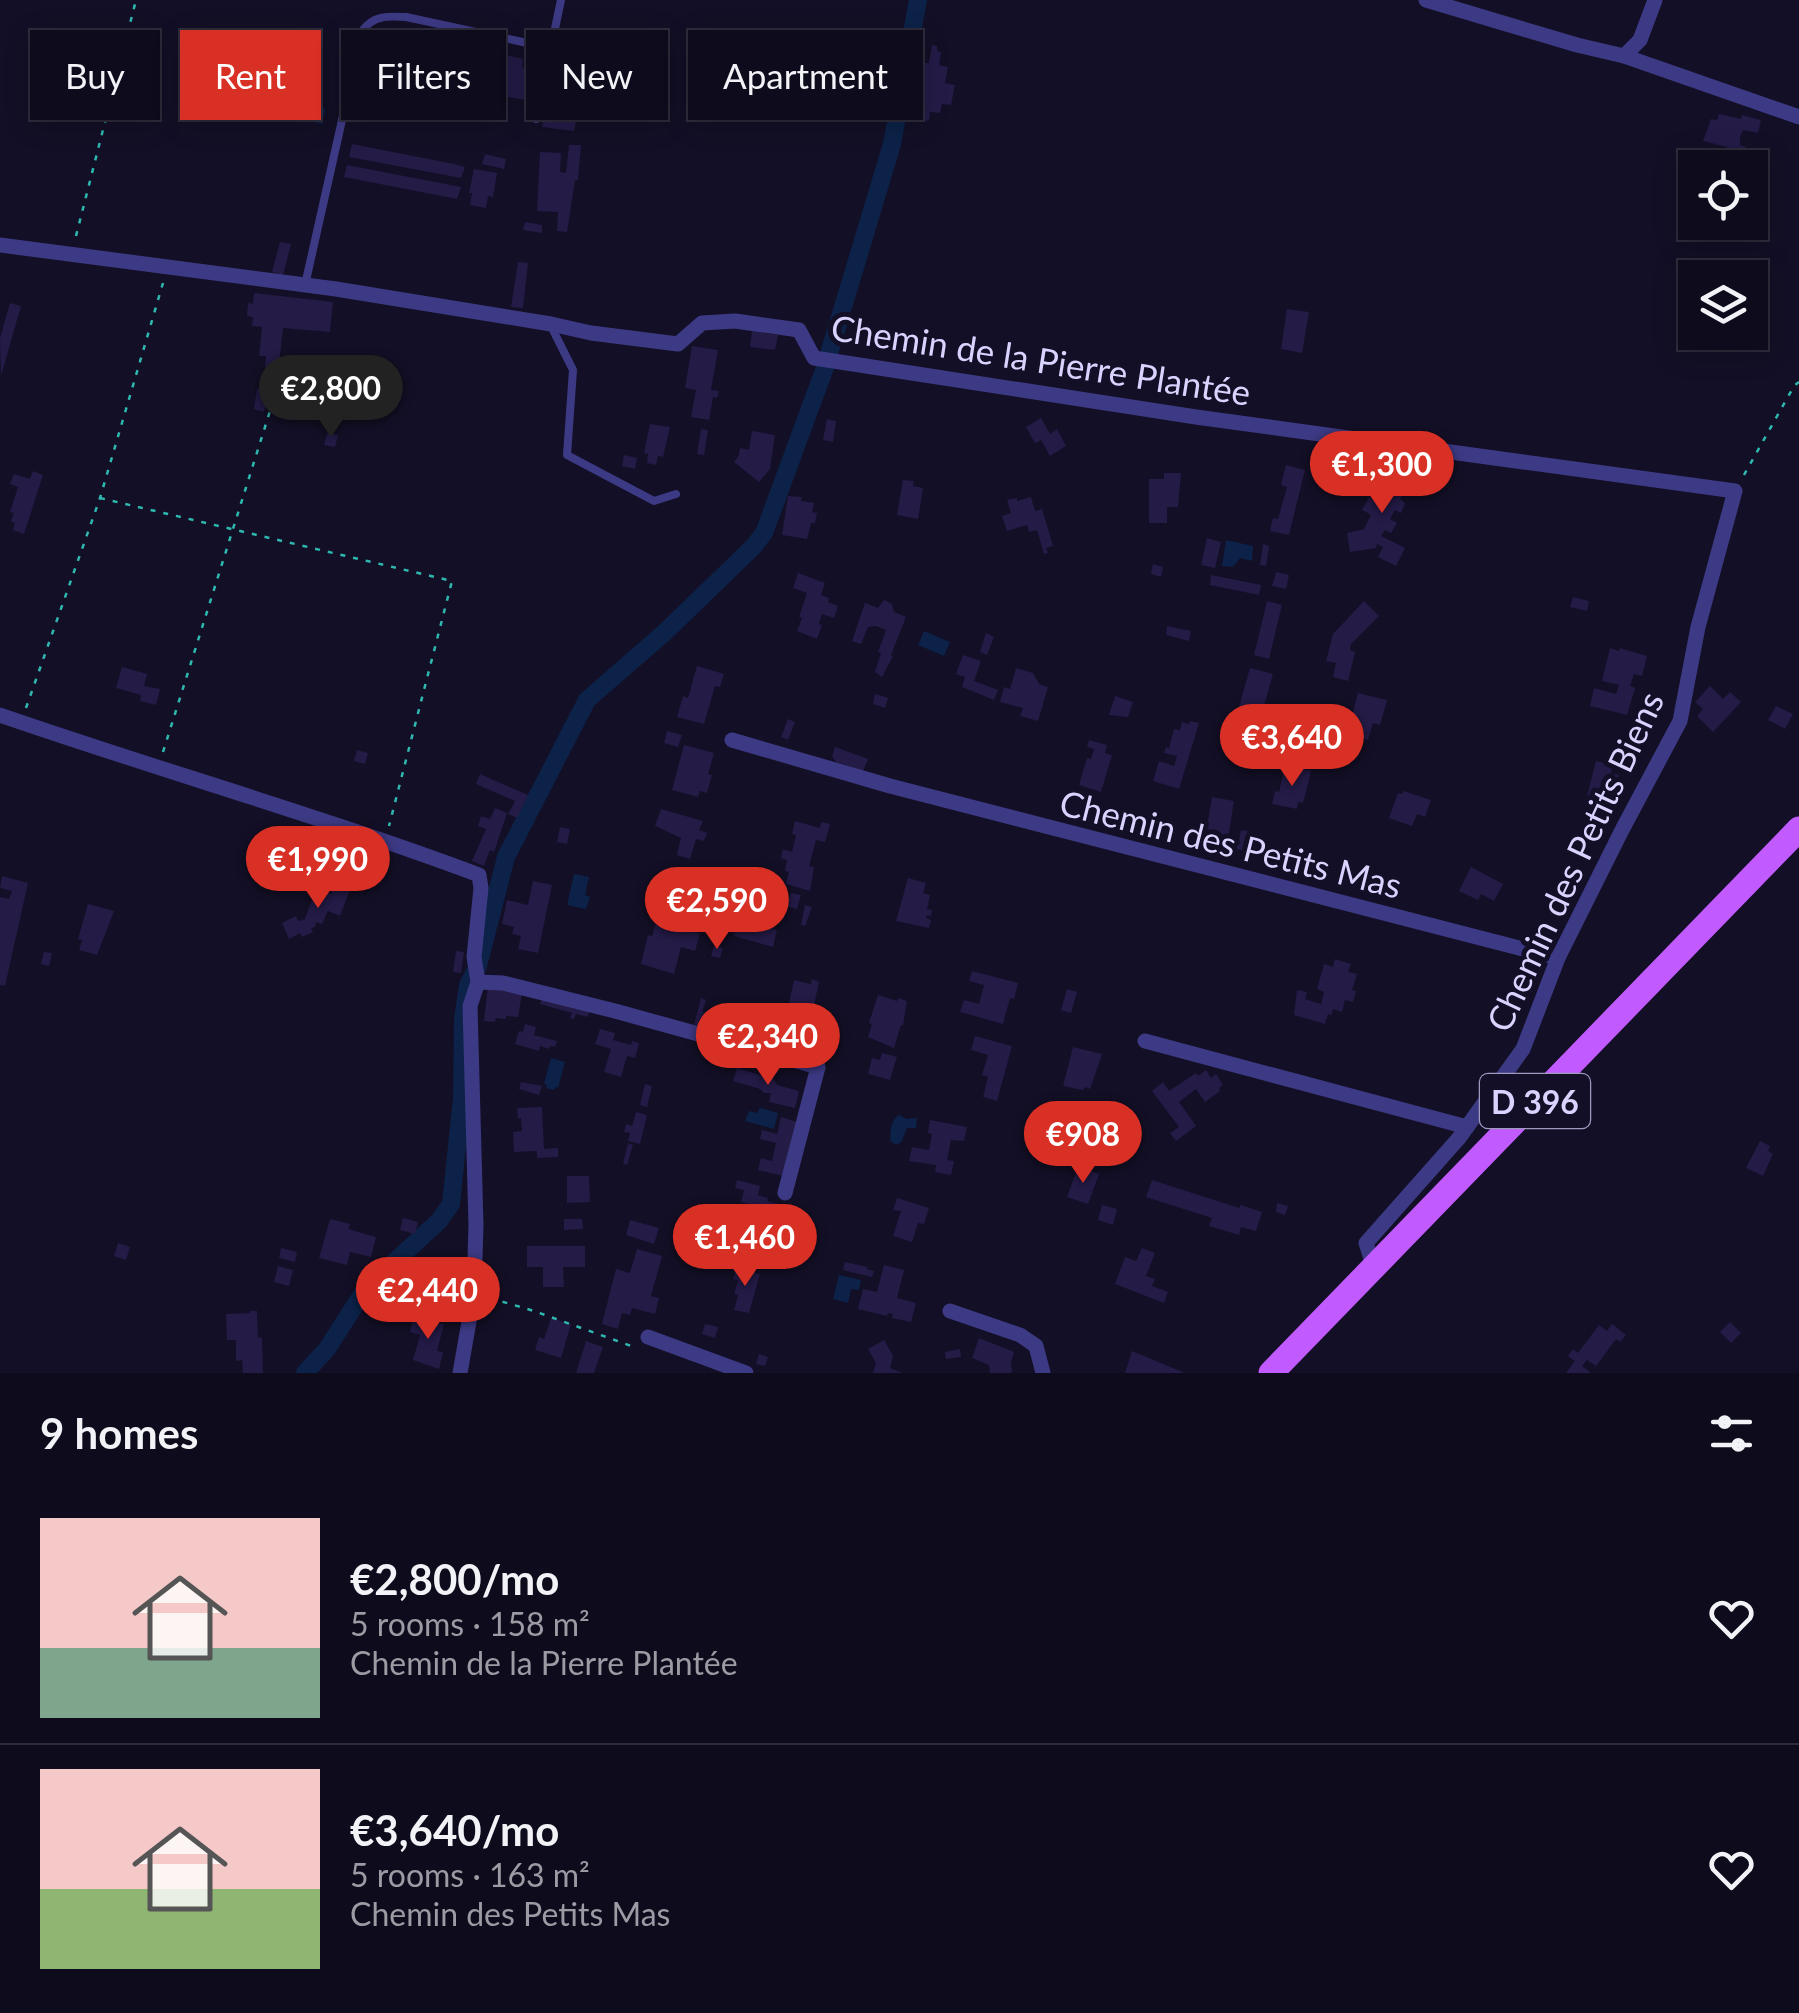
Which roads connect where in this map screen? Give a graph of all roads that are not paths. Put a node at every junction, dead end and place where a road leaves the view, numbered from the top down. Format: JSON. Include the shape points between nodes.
{"nodes":[{"id":1,"x":561,"y":0,"type":"edge"},
{"id":2,"x":1426,"y":0,"type":"edge"},
{"id":3,"x":1655,"y":0,"type":"edge"},
{"id":4,"x":555,"y":30,"type":"edge"},
{"id":5,"x":526,"y":43,"type":"edge"},
{"id":6,"x":1624,"y":56,"type":"junction"},
{"id":7,"x":1799,"y":117,"type":"edge"},
{"id":8,"x":0,"y":245,"type":"edge"},
{"id":9,"x":305,"y":285,"type":"junction"},
{"id":10,"x":550,"y":324,"type":"junction"},
{"id":11,"x":1735,"y":491,"type":"joint"},
{"id":12,"x":676,"y":494,"type":"dead end"},
{"id":13,"x":0,"y":715,"type":"edge"},
{"id":14,"x":732,"y":740,"type":"dead end"},
{"id":15,"x":1799,"y":829,"type":"edge"},
{"id":16,"x":1558,"y":958,"type":"junction"},
{"id":17,"x":478,"y":982,"type":"junction"},
{"id":18,"x":1145,"y":1041,"type":"dead end"},
{"id":19,"x":1467,"y":1126,"type":"junction"},
{"id":20,"x":785,"y":1193,"type":"dead end"},
{"id":21,"x":1374,"y":1268,"type":"junction"},
{"id":22,"x":950,"y":1311,"type":"dead end"},
{"id":23,"x":648,"y":1336,"type":"dead end"},
{"id":24,"x":460,"y":1373,"type":"edge"},
{"id":25,"x":746,"y":1373,"type":"edge"},
{"id":26,"x":1043,"y":1373,"type":"edge"},
{"id":27,"x":1271,"y":1373,"type":"edge"}],
"edges":[{"from":1,"to":4,"type":"lane"},
{"from":2,"to":6,"type":"street"},
{"from":3,"to":6,"type":"street","via":[[1640,40]]},
{"from":5,"to":9,"type":"lane","via":[[406,17],[382,16],[367,24]]},
{"from":6,"to":7,"type":"street"},
{"from":8,"to":9,"type":"street","name":"Chemin de la Pierre Plantée"},
{"from":9,"to":10,"type":"street","name":"Chemin de la Pierre Plantée"},
{"from":10,"to":11,"type":"street","name":"Chemin de la Pierre Plantée","via":[[678,344],[702,324],[734,320],[799,330],[814,358]]},
{"from":10,"to":12,"type":"lane","via":[[573,370],[567,455],[654,501]]},
{"from":11,"to":16,"type":"street","name":"Chemin des Petits Biens","via":[[1680,721]]},
{"from":13,"to":17,"type":"street","via":[[478,875]]},
{"from":14,"to":16,"type":"street","name":"Chemin des Petits Mas"},
{"from":15,"to":21,"type":"main road","number":"D 396"},
{"from":16,"to":19,"type":"street","name":"Chemin des Petits Biens","via":[[1523,1049]]},
{"from":17,"to":20,"type":"street","via":[[615,1010],[818,1067]]},
{"from":17,"to":24,"type":"street","via":[[470,1006],[474,1293]]},
{"from":18,"to":19,"type":"street"},
{"from":19,"to":21,"type":"street","name":"Chemin des Petits Biens","via":[[1366,1243]]},
{"from":21,"to":27,"type":"main road","number":"D 396"},
{"from":22,"to":26,"type":"street","via":[[1020,1335],[1036,1346]]},
{"from":23,"to":25,"type":"street"}]}
